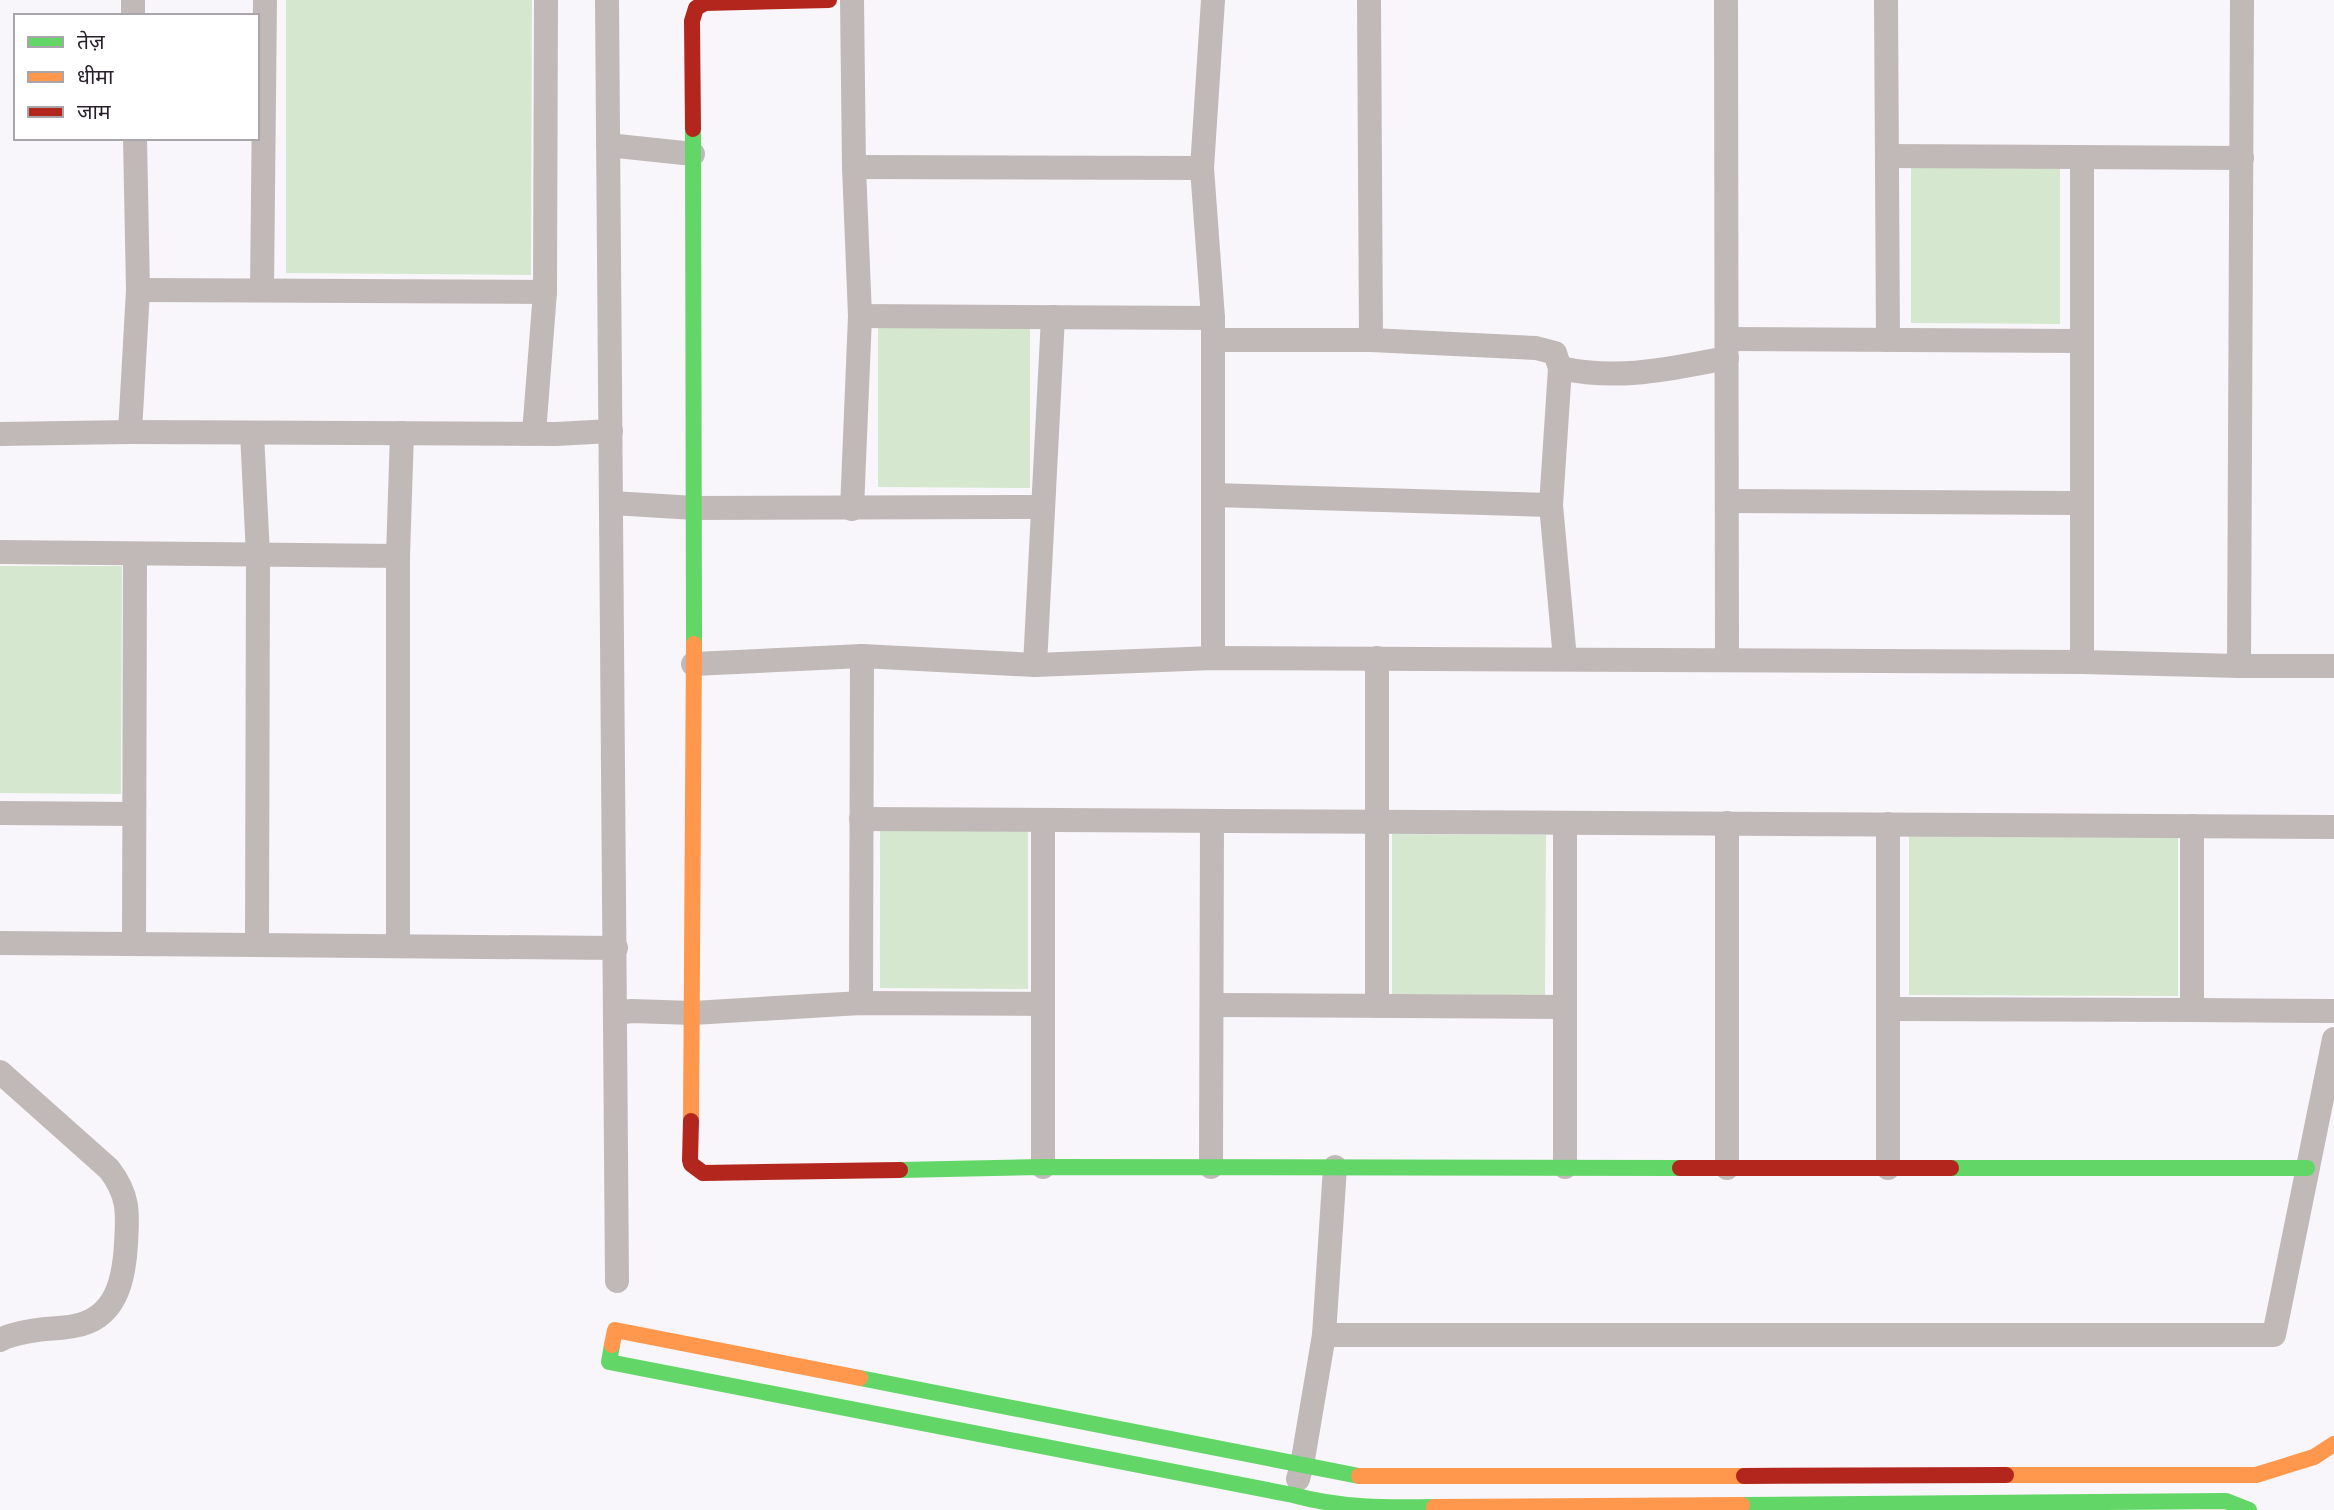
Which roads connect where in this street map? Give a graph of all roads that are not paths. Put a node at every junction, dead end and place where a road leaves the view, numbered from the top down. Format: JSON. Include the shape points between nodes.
{"nodes":[{"id":1,"x":265,"y":0,"type":"edge"},
{"id":2,"x":546,"y":0,"type":"edge"},
{"id":3,"x":607,"y":0,"type":"edge"},
{"id":4,"x":829,"y":0,"type":"edge"},
{"id":5,"x":852,"y":0,"type":"edge"},
{"id":6,"x":1213,"y":0,"type":"edge"},
{"id":7,"x":1369,"y":0,"type":"edge"},
{"id":8,"x":1726,"y":0,"type":"edge"},
{"id":9,"x":1886,"y":0,"type":"edge"},
{"id":10,"x":2242,"y":0,"type":"edge"},
{"id":11,"x":135,"y":140,"type":"edge"},
{"id":12,"x":608,"y":145,"type":"junction"},
{"id":13,"x":692,"y":154,"type":"junction"},
{"id":14,"x":1887,"y":156,"type":"junction"},
{"id":15,"x":2082,"y":157,"type":"junction"},
{"id":16,"x":2242,"y":158,"type":"junction"},
{"id":17,"x":854,"y":167,"type":"junction"},
{"id":18,"x":1202,"y":168,"type":"junction"},
{"id":19,"x":138,"y":290,"type":"junction"},
{"id":20,"x":262,"y":290,"type":"junction"},
{"id":21,"x":545,"y":292,"type":"junction"},
{"id":22,"x":860,"y":316,"type":"junction"},
{"id":23,"x":1053,"y":317,"type":"junction"},
{"id":24,"x":1213,"y":329,"type":"junction"},
{"id":25,"x":1371,"y":340,"type":"junction"},
{"id":26,"x":1888,"y":340,"type":"junction"},
{"id":27,"x":2082,"y":341,"type":"junction"},
{"id":28,"x":1727,"y":349,"type":"junction"},
{"id":29,"x":1560,"y":368,"type":"junction"},
{"id":30,"x":611,"y":431,"type":"junction"},
{"id":31,"x":130,"y":432,"type":"junction"},
{"id":32,"x":252,"y":433,"type":"junction"},
{"id":33,"x":402,"y":433,"type":"junction"},
{"id":34,"x":534,"y":433,"type":"junction"},
{"id":35,"x":0,"y":434,"type":"edge"},
{"id":36,"x":1213,"y":495,"type":"junction"},
{"id":37,"x":1727,"y":501,"type":"junction"},
{"id":38,"x":612,"y":503,"type":"junction"},
{"id":39,"x":2082,"y":503,"type":"junction"},
{"id":40,"x":1551,"y":505,"type":"junction"},
{"id":41,"x":1042,"y":507,"type":"junction"},
{"id":42,"x":695,"y":509,"type":"junction"},
{"id":43,"x":852,"y":509,"type":"junction"},
{"id":44,"x":0,"y":552,"type":"edge"},
{"id":45,"x":135,"y":554,"type":"junction"},
{"id":46,"x":258,"y":555,"type":"junction"},
{"id":47,"x":398,"y":556,"type":"junction"},
{"id":48,"x":862,"y":656,"type":"junction"},
{"id":49,"x":1213,"y":658,"type":"junction"},
{"id":50,"x":1377,"y":658,"type":"junction"},
{"id":51,"x":1565,"y":659,"type":"junction"},
{"id":52,"x":1727,"y":660,"type":"junction"},
{"id":53,"x":2082,"y":662,"type":"junction"},
{"id":54,"x":693,"y":664,"type":"junction"},
{"id":55,"x":1035,"y":665,"type":"junction"},
{"id":56,"x":2239,"y":666,"type":"junction"},
{"id":57,"x":2334,"y":666,"type":"edge"},
{"id":58,"x":0,"y":813,"type":"edge"},
{"id":59,"x":134,"y":814,"type":"junction"},
{"id":60,"x":861,"y":819,"type":"junction"},
{"id":61,"x":1043,"y":820,"type":"junction"},
{"id":62,"x":1212,"y":821,"type":"junction"},
{"id":63,"x":1377,"y":822,"type":"junction"},
{"id":64,"x":1565,"y":823,"type":"junction"},
{"id":65,"x":1727,"y":824,"type":"junction"},
{"id":66,"x":1888,"y":824,"type":"junction"},
{"id":67,"x":2192,"y":826,"type":"junction"},
{"id":68,"x":2334,"y":827,"type":"edge"},
{"id":69,"x":0,"y":943,"type":"edge"},
{"id":70,"x":134,"y":944,"type":"junction"},
{"id":71,"x":257,"y":945,"type":"junction"},
{"id":72,"x":398,"y":946,"type":"junction"},
{"id":73,"x":616,"y":948,"type":"junction"},
{"id":74,"x":861,"y":1003,"type":"junction"},
{"id":75,"x":1043,"y":1004,"type":"junction"},
{"id":76,"x":1212,"y":1005,"type":"junction"},
{"id":77,"x":1377,"y":1006,"type":"junction"},
{"id":78,"x":1565,"y":1007,"type":"junction"},
{"id":79,"x":1888,"y":1009,"type":"junction"},
{"id":80,"x":2192,"y":1010,"type":"junction"},
{"id":81,"x":2334,"y":1011,"type":"edge"},
{"id":82,"x":616,"y":1013,"type":"junction"},
{"id":83,"x":693,"y":1013,"type":"junction"},
{"id":84,"x":2334,"y":1039,"type":"edge"},
{"id":85,"x":0,"y":1072,"type":"edge"},
{"id":86,"x":1043,"y":1167,"type":"junction"},
{"id":87,"x":1211,"y":1167,"type":"junction"},
{"id":88,"x":1335,"y":1167,"type":"junction"},
{"id":89,"x":1565,"y":1167,"type":"junction"},
{"id":90,"x":1727,"y":1168,"type":"junction"},
{"id":91,"x":1888,"y":1168,"type":"junction"},
{"id":92,"x":2307,"y":1168,"type":"junction"},
{"id":93,"x":617,"y":1280,"type":"dead end"},
{"id":94,"x":1324,"y":1335,"type":"junction"},
{"id":95,"x":0,"y":1340,"type":"edge"},
{"id":96,"x":2334,"y":1444,"type":"edge"},
{"id":97,"x":1302,"y":1465,"type":"junction"},
{"id":98,"x":1288,"y":1503,"type":"edge"},
{"id":99,"x":2249,"y":1510,"type":"edge"}],
"edges":[{"from":1,"to":20,"type":"street"},
{"from":2,"to":21,"type":"street"},
{"from":3,"to":12,"type":"street"},
{"from":4,"to":13,"type":"street","via":[[705,3],[696,8],[692,21]]},
{"from":5,"to":17,"type":"street"},
{"from":6,"to":18,"type":"street"},
{"from":7,"to":25,"type":"street"},
{"from":8,"to":28,"type":"street"},
{"from":9,"to":14,"type":"street"},
{"from":10,"to":16,"type":"street"},
{"from":11,"to":19,"type":"street"},
{"from":12,"to":13,"type":"street"},
{"from":12,"to":30,"type":"street"},
{"from":13,"to":42,"type":"street"},
{"from":14,"to":15,"type":"street"},
{"from":14,"to":26,"type":"street"},
{"from":15,"to":16,"type":"street"},
{"from":15,"to":27,"type":"street"},
{"from":16,"to":56,"type":"street"},
{"from":17,"to":18,"type":"street"},
{"from":17,"to":22,"type":"street"},
{"from":18,"to":24,"type":"street"},
{"from":19,"to":20,"type":"street"},
{"from":19,"to":31,"type":"street"},
{"from":20,"to":21,"type":"street"},
{"from":21,"to":34,"type":"street"},
{"from":22,"to":23,"type":"street"},
{"from":22,"to":43,"type":"street"},
{"from":23,"to":24,"type":"street"},
{"from":23,"to":41,"type":"street"},
{"from":24,"to":25,"type":"street"},
{"from":24,"to":36,"type":"street"},
{"from":25,"to":29,"type":"street","via":[[1536,348],[1555,353]]},
{"from":26,"to":27,"type":"street"},
{"from":26,"to":28,"type":"street"},
{"from":27,"to":39,"type":"street"},
{"from":28,"to":29,"type":"street","via":[[1638,374],[1587,374]]},
{"from":28,"to":37,"type":"street"},
{"from":29,"to":40,"type":"street"},
{"from":30,"to":34,"type":"street"},
{"from":30,"to":38,"type":"street"},
{"from":31,"to":32,"type":"street"},
{"from":31,"to":35,"type":"street"},
{"from":32,"to":33,"type":"street"},
{"from":32,"to":46,"type":"street"},
{"from":33,"to":34,"type":"street"},
{"from":33,"to":47,"type":"street"},
{"from":36,"to":40,"type":"street"},
{"from":36,"to":49,"type":"street"},
{"from":37,"to":39,"type":"street"},
{"from":37,"to":52,"type":"street"},
{"from":38,"to":42,"type":"street"},
{"from":38,"to":73,"type":"street"},
{"from":39,"to":53,"type":"street"},
{"from":40,"to":51,"type":"street"},
{"from":41,"to":43,"type":"street"},
{"from":41,"to":55,"type":"street"},
{"from":42,"to":43,"type":"street"},
{"from":42,"to":54,"type":"street"},
{"from":44,"to":45,"type":"street"},
{"from":45,"to":46,"type":"street"},
{"from":45,"to":59,"type":"street"},
{"from":46,"to":47,"type":"street"},
{"from":46,"to":71,"type":"street"},
{"from":47,"to":72,"type":"street"},
{"from":48,"to":54,"type":"street"},
{"from":48,"to":55,"type":"street"},
{"from":48,"to":60,"type":"street"},
{"from":49,"to":50,"type":"street"},
{"from":49,"to":55,"type":"street"},
{"from":50,"to":51,"type":"street"},
{"from":50,"to":63,"type":"street"},
{"from":51,"to":52,"type":"street"},
{"from":52,"to":53,"type":"street"},
{"from":53,"to":56,"type":"street"},
{"from":54,"to":83,"type":"street"},
{"from":56,"to":57,"type":"street"},
{"from":58,"to":59,"type":"street"},
{"from":59,"to":70,"type":"street"},
{"from":60,"to":61,"type":"street"},
{"from":60,"to":74,"type":"street"},
{"from":61,"to":62,"type":"street"},
{"from":61,"to":75,"type":"street"},
{"from":62,"to":63,"type":"street"},
{"from":62,"to":76,"type":"street"},
{"from":63,"to":64,"type":"street"},
{"from":63,"to":77,"type":"street"},
{"from":64,"to":65,"type":"street"},
{"from":64,"to":78,"type":"street"},
{"from":65,"to":66,"type":"street"},
{"from":65,"to":90,"type":"street"},
{"from":66,"to":67,"type":"street"},
{"from":66,"to":79,"type":"street"},
{"from":67,"to":68,"type":"street"},
{"from":67,"to":80,"type":"street"},
{"from":69,"to":70,"type":"street"},
{"from":70,"to":71,"type":"street"},
{"from":71,"to":72,"type":"street"},
{"from":72,"to":73,"type":"street"},
{"from":73,"to":82,"type":"street"},
{"from":74,"to":75,"type":"street"},
{"from":74,"to":83,"type":"street"},
{"from":75,"to":86,"type":"street"},
{"from":76,"to":77,"type":"street"},
{"from":76,"to":87,"type":"street"},
{"from":77,"to":78,"type":"street"},
{"from":78,"to":89,"type":"street"},
{"from":79,"to":80,"type":"street"},
{"from":79,"to":91,"type":"street"},
{"from":80,"to":81,"type":"street"},
{"from":82,"to":83,"type":"street"},
{"from":82,"to":93,"type":"street"},
{"from":83,"to":86,"type":"street","via":[[690,1160],[703,1173]]},
{"from":84,"to":92,"type":"street"},
{"from":85,"to":95,"type":"street","via":[[109,1168],[121,1184],[128,1210],[124,1267],[114,1301],[100,1316],[76,1326]]},
{"from":86,"to":87,"type":"street"},
{"from":87,"to":88,"type":"street"},
{"from":88,"to":89,"type":"street"},
{"from":88,"to":94,"type":"street"},
{"from":89,"to":90,"type":"street"},
{"from":90,"to":91,"type":"street"},
{"from":91,"to":92,"type":"street"},
{"from":92,"to":94,"type":"street","via":[[2274,1335]]},
{"from":94,"to":97,"type":"street"},
{"from":96,"to":97,"type":"street","via":[[2314,1457],[2256,1475],[1360,1476]]},
{"from":97,"to":98,"type":"street"},
{"from":97,"to":98,"type":"street","via":[[615,1330],[609,1362]]},
{"from":98,"to":99,"type":"street","via":[[1361,1508],[2226,1501]]}]}
